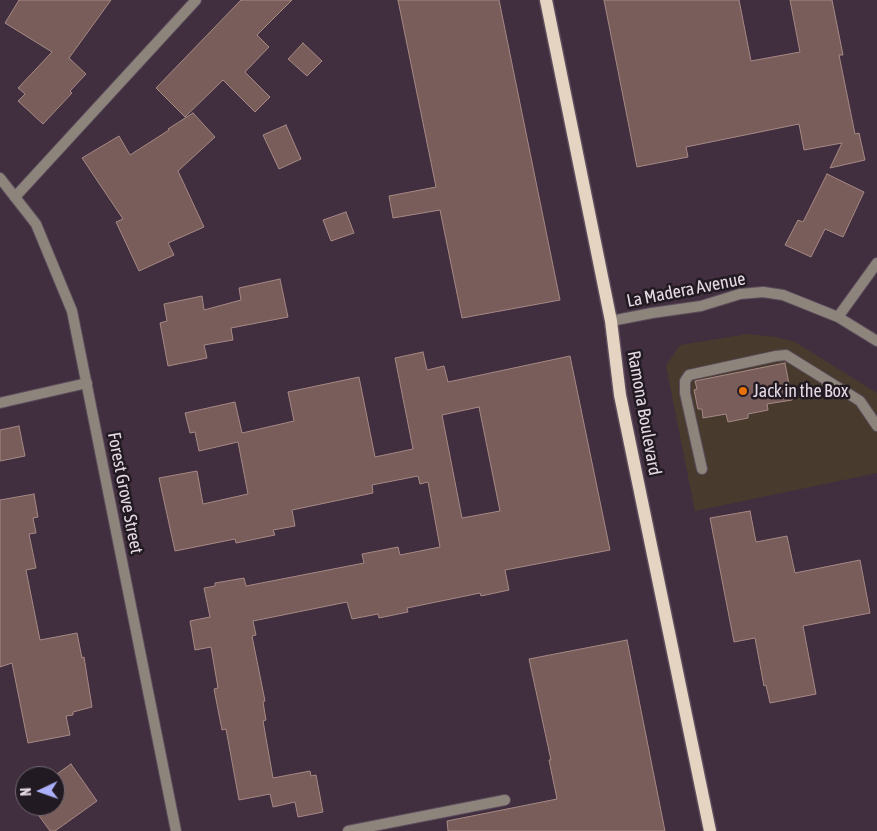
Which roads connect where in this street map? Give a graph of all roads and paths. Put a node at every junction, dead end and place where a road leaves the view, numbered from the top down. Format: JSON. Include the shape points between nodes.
{"nodes":[{"id":1,"x":196,"y":0,"type":"edge"},
{"id":2,"x":546,"y":0,"type":"edge"},
{"id":3,"x":0,"y":178,"type":"edge"},
{"id":4,"x":15,"y":197,"type":"junction"},
{"id":5,"x":877,"y":263,"type":"edge"},
{"id":6,"x":838,"y":317,"type":"junction"},
{"id":7,"x":611,"y":321,"type":"junction"},
{"id":8,"x":877,"y":341,"type":"edge"},
{"id":9,"x":87,"y":383,"type":"junction"},
{"id":10,"x":0,"y":403,"type":"edge"},
{"id":11,"x":877,"y":426,"type":"edge"},
{"id":12,"x":702,"y":469,"type":"dead end"},
{"id":13,"x":505,"y":800,"type":"dead end"},
{"id":14,"x":176,"y":831,"type":"edge"},
{"id":15,"x":348,"y":831,"type":"edge"},
{"id":16,"x":710,"y":831,"type":"edge"}],
"edges":[{"from":1,"to":4,"type":"street"},
{"from":2,"to":7,"type":"main road","name":"Ramona Boulevard"},
{"from":3,"to":4,"type":"street","name":"Forest Grove Street"},
{"from":4,"to":9,"type":"street","name":"Forest Grove Street","via":[[36,224],[72,310]]},
{"from":5,"to":6,"type":"street"},
{"from":6,"to":7,"type":"street","name":"La Madera Avenue","via":[[783,295],[763,292]]},
{"from":6,"to":8,"type":"street","name":"La Madera Avenue"},
{"from":7,"to":16,"type":"main road","name":"Ramona Boulevard","via":[[620,394]]},
{"from":9,"to":10,"type":"street"},
{"from":9,"to":14,"type":"street","name":"Forest Grove Street"},
{"from":11,"to":12,"type":"street","via":[[860,401],[786,355],[689,375],[685,382],[686,393]]},
{"from":13,"to":15,"type":"street"}]}
